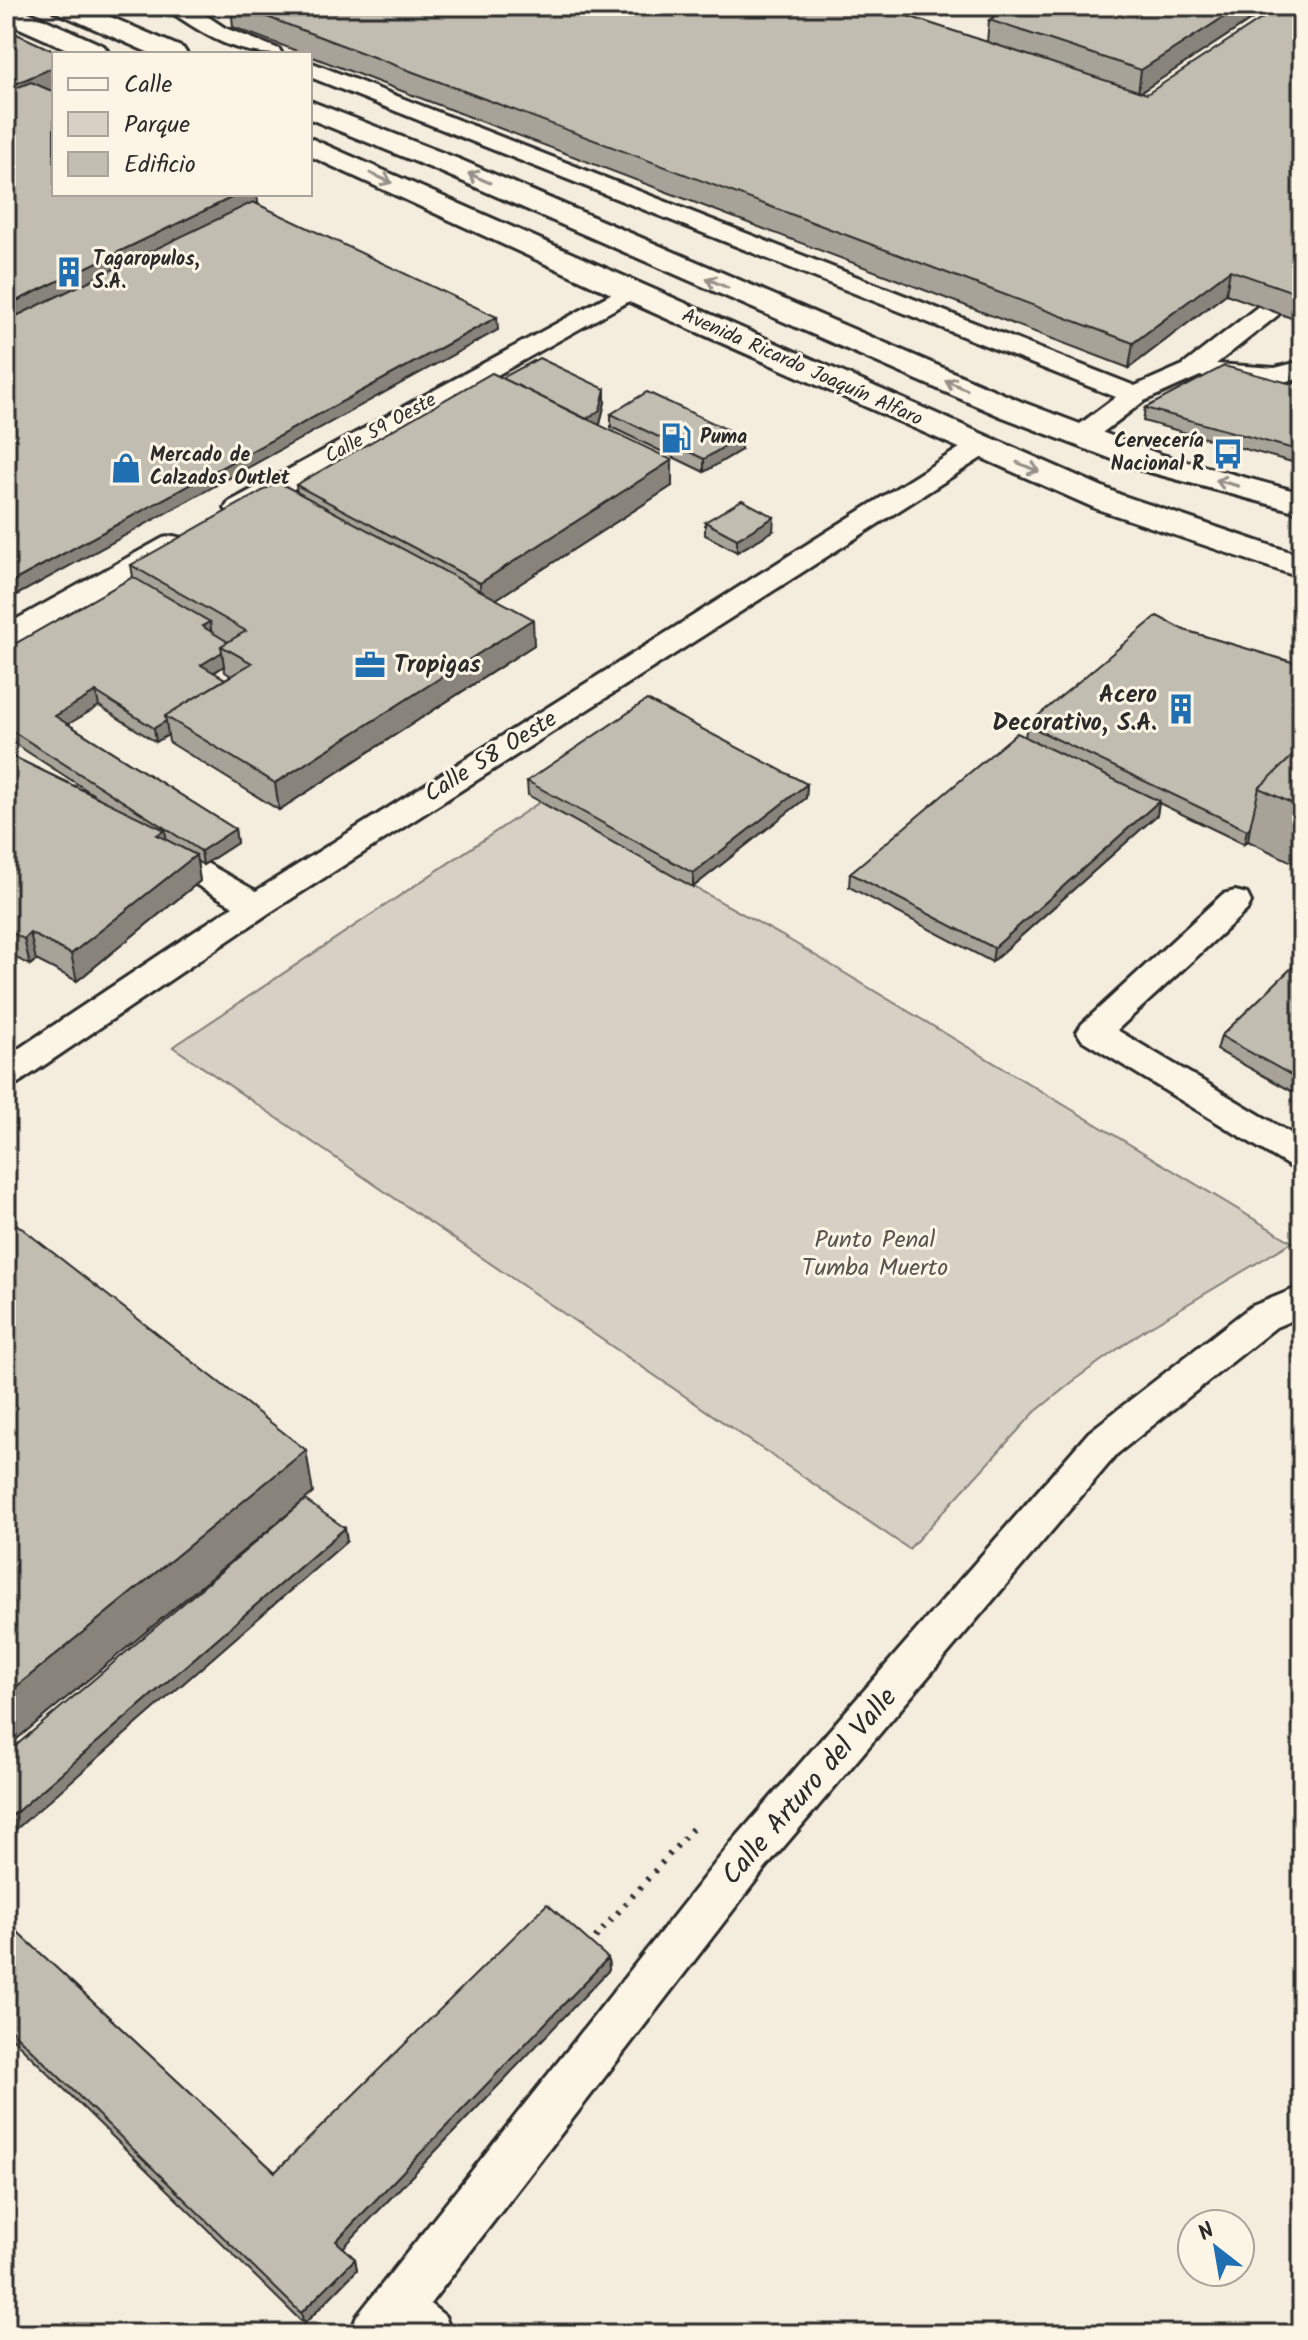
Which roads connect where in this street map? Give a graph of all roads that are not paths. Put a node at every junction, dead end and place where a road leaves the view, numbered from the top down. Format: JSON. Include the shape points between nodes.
{"nodes":[{"id":1,"x":63,"y":6,"type":"edge"},
{"id":2,"x":182,"y":7,"type":"edge"},
{"id":3,"x":6,"y":12,"type":"edge"},
{"id":4,"x":96,"y":52,"type":"edge"},
{"id":5,"x":169,"y":52,"type":"edge"},
{"id":6,"x":266,"y":52,"type":"edge"},
{"id":7,"x":312,"y":70,"type":"edge"},
{"id":8,"x":312,"y":110,"type":"edge"},
{"id":9,"x":312,"y":147,"type":"edge"},
{"id":10,"x":629,"y":291,"type":"junction"},
{"id":11,"x":1269,"y":310,"type":"edge"},
{"id":12,"x":1302,"y":369,"type":"edge"},
{"id":13,"x":1192,"y":370,"type":"junction"},
{"id":14,"x":1135,"y":395,"type":"junction"},
{"id":15,"x":1081,"y":436,"type":"junction"},
{"id":16,"x":980,"y":447,"type":"junction"},
{"id":17,"x":1302,"y":503,"type":"edge"},
{"id":18,"x":1302,"y":568,"type":"edge"},
{"id":19,"x":6,"y":637,"type":"edge"},
{"id":20,"x":138,"y":838,"type":"edge"},
{"id":21,"x":1235,"y":902,"type":"dead end"},
{"id":22,"x":257,"y":905,"type":"junction"},
{"id":23,"x":6,"y":1074,"type":"edge"},
{"id":24,"x":1302,"y":1157,"type":"edge"},
{"id":25,"x":1302,"y":1300,"type":"edge"},
{"id":26,"x":399,"y":2325,"type":"edge"}],
"edges":[{"from":1,"to":5,"type":"main road"},
{"from":2,"to":6,"type":"lane","via":[[217,33]]},
{"from":3,"to":4,"type":"main road"},
{"from":7,"to":14,"type":"lane"},
{"from":15,"to":8,"type":"main road","name":"Avenida Ricardo Joaquín Alfaro","one_way":true},
{"from":9,"to":10,"type":"main road","name":"Avenida Ricardo Joaquín Alfaro","one_way":true},
{"from":10,"to":16,"type":"main road","name":"Avenida Ricardo Joaquín Alfaro"},
{"from":10,"to":19,"type":"lane","name":"Calle 59 Oeste"},
{"from":11,"to":13,"type":"lane"},
{"from":12,"to":13,"type":"lane","via":[[1275,376]]},
{"from":13,"to":14,"type":"lane"},
{"from":14,"to":15,"type":"lane"},
{"from":17,"to":15,"type":"main road","name":"Avenida Ricardo Joaquín Alfaro","one_way":true,"via":[[1150,462]]},
{"from":16,"to":18,"type":"main road","name":"Avenida Ricardo Joaquín Alfaro","one_way":true,"via":[[1109,502]]},
{"from":16,"to":22,"type":"lane","name":"Calle 58 Oeste"},
{"from":20,"to":22,"type":"lane"},
{"from":21,"to":24,"type":"lane","via":[[1094,1032]]},
{"from":22,"to":23,"type":"lane","name":"Calle 58 Oeste"},
{"from":25,"to":26,"type":"lane","name":"Calle Arturo del Valle","via":[[1263,1317],[1103,1443],[748,1856]]}]}
